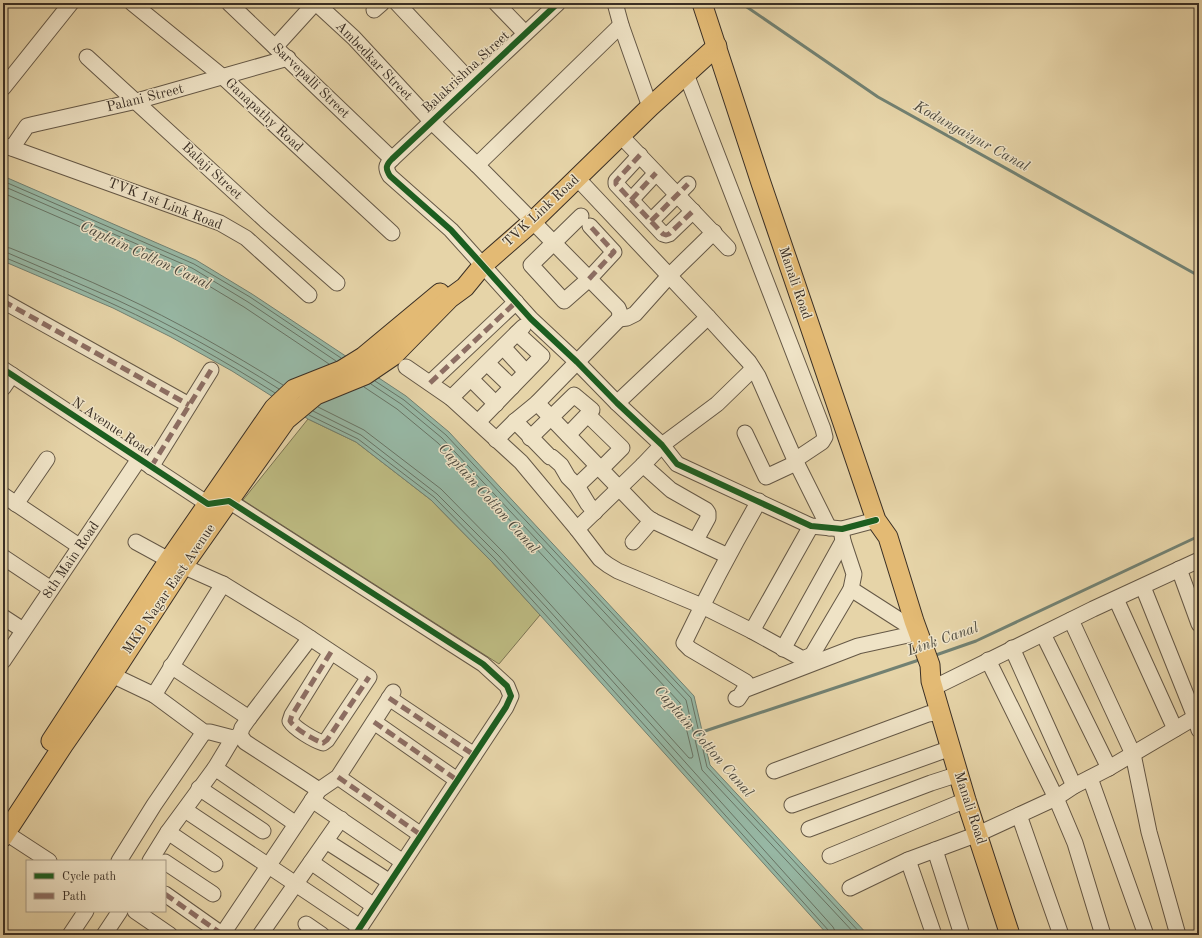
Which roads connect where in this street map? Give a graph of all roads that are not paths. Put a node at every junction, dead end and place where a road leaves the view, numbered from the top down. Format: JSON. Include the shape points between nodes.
{"nodes":[{"id":1,"x":71,"y":3,"type":"edge"},
{"id":2,"x":132,"y":3,"type":"edge"},
{"id":3,"x":229,"y":3,"type":"edge"},
{"id":4,"x":316,"y":3,"type":"edge"},
{"id":5,"x":397,"y":3,"type":"edge"},
{"id":6,"x":496,"y":3,"type":"edge"},
{"id":7,"x":558,"y":3,"type":"edge"},
{"id":8,"x":615,"y":3,"type":"edge"},
{"id":9,"x":702,"y":3,"type":"edge"},
{"id":10,"x":621,"y":25,"type":"junction"},
{"id":11,"x":525,"y":34,"type":"junction"},
{"id":12,"x":717,"y":46,"type":"junction"},
{"id":13,"x":275,"y":47,"type":"junction"},
{"id":14,"x":87,"y":57,"type":"dead end"},
{"id":15,"x":288,"y":58,"type":"junction"},
{"id":16,"x":686,"y":74,"type":"junction"},
{"id":17,"x":223,"y":77,"type":"junction"},
{"id":18,"x":472,"y":83,"type":"junction"},
{"id":19,"x":3,"y":88,"type":"edge"},
{"id":20,"x":137,"y":101,"type":"junction"},
{"id":21,"x":650,"y":107,"type":"junction"},
{"id":22,"x":431,"y":121,"type":"junction"},
{"id":23,"x":620,"y":136,"type":"junction"},
{"id":24,"x":8,"y":146,"type":"edge"},
{"id":25,"x":640,"y":155,"type":"junction"},
{"id":26,"x":392,"y":159,"type":"junction"},
{"id":27,"x":477,"y":164,"type":"junction"},
{"id":28,"x":656,"y":173,"type":"junction"},
{"id":29,"x":577,"y":178,"type":"junction"},
{"id":30,"x":688,"y":184,"type":"dead end"},
{"id":31,"x":677,"y":194,"type":"junction"},
{"id":32,"x":631,"y":200,"type":"junction"},
{"id":33,"x":693,"y":211,"type":"junction"},
{"id":34,"x":651,"y":221,"type":"junction"},
{"id":35,"x":532,"y":222,"type":"junction"},
{"id":36,"x":714,"y":232,"type":"junction"},
{"id":37,"x":392,"y":233,"type":"dead end"},
{"id":38,"x":553,"y":243,"type":"junction"},
{"id":39,"x":728,"y":248,"type":"dead end"},
{"id":40,"x":483,"y":265,"type":"junction"},
{"id":41,"x":669,"y":276,"type":"junction"},
{"id":42,"x":589,"y":279,"type":"junction"},
{"id":43,"x":337,"y":283,"type":"dead end"},
{"id":44,"x":310,"y":295,"type":"dead end"},
{"id":45,"x":3,"y":301,"type":"edge"},
{"id":46,"x":516,"y":302,"type":"junction"},
{"id":47,"x":708,"y":317,"type":"junction"},
{"id":48,"x":531,"y":319,"type":"junction"},
{"id":49,"x":619,"y":319,"type":"junction"},
{"id":50,"x":517,"y":333,"type":"junction"},
{"id":51,"x":503,"y":347,"type":"junction"},
{"id":52,"x":577,"y":362,"type":"junction"},
{"id":53,"x":487,"y":363,"type":"junction"},
{"id":54,"x":406,"y":366,"type":"dead end"},
{"id":55,"x":359,"y":369,"type":"junction"},
{"id":56,"x":753,"y":369,"type":"junction"},
{"id":57,"x":211,"y":370,"type":"dead end"},
{"id":58,"x":8,"y":372,"type":"edge"},
{"id":59,"x":526,"y":372,"type":"junction"},
{"id":60,"x":471,"y":379,"type":"junction"},
{"id":61,"x":430,"y":384,"type":"junction"},
{"id":62,"x":512,"y":387,"type":"junction"},
{"id":63,"x":3,"y":388,"type":"edge"},
{"id":64,"x":451,"y":398,"type":"junction"},
{"id":65,"x":538,"y":403,"type":"junction"},
{"id":66,"x":617,"y":403,"type":"junction"},
{"id":67,"x":496,"y":404,"type":"junction"},
{"id":68,"x":189,"y":405,"type":"junction"},
{"id":69,"x":588,"y":415,"type":"junction"},
{"id":70,"x":552,"y":417,"type":"junction"},
{"id":71,"x":515,"y":421,"type":"junction"},
{"id":72,"x":478,"y":422,"type":"junction"},
{"id":73,"x":746,"y":433,"type":"dead end"},
{"id":74,"x":568,"y":435,"type":"junction"},
{"id":75,"x":530,"y":438,"type":"junction"},
{"id":76,"x":496,"y":440,"type":"junction"},
{"id":77,"x":662,"y":445,"type":"junction"},
{"id":78,"x":47,"y":459,"type":"dead end"},
{"id":79,"x":796,"y":461,"type":"junction"},
{"id":80,"x":145,"y":463,"type":"junction"},
{"id":81,"x":644,"y":465,"type":"junction"},
{"id":82,"x":599,"y":467,"type":"junction"},
{"id":83,"x":577,"y":486,"type":"junction"},
{"id":84,"x":619,"y":488,"type":"junction"},
{"id":85,"x":3,"y":495,"type":"edge"},
{"id":86,"x":229,"y":501,"type":"junction"},
{"id":87,"x":759,"y":501,"type":"junction"},
{"id":88,"x":16,"y":504,"type":"junction"},
{"id":89,"x":208,"y":504,"type":"junction"},
{"id":90,"x":594,"y":512,"type":"junction"},
{"id":91,"x":652,"y":520,"type":"junction"},
{"id":92,"x":876,"y":520,"type":"junction"},
{"id":93,"x":811,"y":526,"type":"junction"},
{"id":94,"x":577,"y":529,"type":"junction"},
{"id":95,"x":838,"y":533,"type":"junction"},
{"id":96,"x":696,"y":540,"type":"junction"},
{"id":97,"x":136,"y":542,"type":"dead end"},
{"id":98,"x":633,"y":542,"type":"dead end"},
{"id":99,"x":80,"y":546,"type":"junction"},
{"id":100,"x":728,"y":556,"type":"junction"},
{"id":101,"x":3,"y":557,"type":"edge"},
{"id":102,"x":1199,"y":560,"type":"edge"},
{"id":103,"x":176,"y":563,"type":"junction"},
{"id":104,"x":1179,"y":569,"type":"junction"},
{"id":105,"x":223,"y":584,"type":"junction"},
{"id":106,"x":1143,"y":586,"type":"junction"},
{"id":107,"x":51,"y":589,"type":"junction"},
{"id":108,"x":851,"y":589,"type":"junction"},
{"id":109,"x":1116,"y":599,"type":"junction"},
{"id":110,"x":702,"y":606,"type":"junction"},
{"id":111,"x":3,"y":616,"type":"edge"},
{"id":112,"x":1071,"y":620,"type":"junction"},
{"id":113,"x":1199,"y":624,"type":"edge"},
{"id":114,"x":23,"y":630,"type":"junction"},
{"id":115,"x":752,"y":631,"type":"junction"},
{"id":116,"x":1043,"y":634,"type":"junction"},
{"id":117,"x":911,"y":635,"type":"junction"},
{"id":118,"x":310,"y":638,"type":"junction"},
{"id":119,"x":1012,"y":648,"type":"junction"},
{"id":120,"x":784,"y":649,"type":"junction"},
{"id":121,"x":331,"y":652,"type":"junction"},
{"id":122,"x":988,"y":660,"type":"junction"},
{"id":123,"x":3,"y":661,"type":"edge"},
{"id":124,"x":171,"y":666,"type":"junction"},
{"id":125,"x":112,"y":675,"type":"junction"},
{"id":126,"x":928,"y":676,"type":"junction"},
{"id":127,"x":746,"y":682,"type":"dead end"},
{"id":128,"x":154,"y":695,"type":"junction"},
{"id":129,"x":736,"y":698,"type":"dead end"},
{"id":130,"x":940,"y":712,"type":"junction"},
{"id":131,"x":249,"y":718,"type":"junction"},
{"id":132,"x":1198,"y":721,"type":"edge"},
{"id":133,"x":374,"y":722,"type":"junction"},
{"id":134,"x":1175,"y":729,"type":"junction"},
{"id":135,"x":204,"y":732,"type":"junction"},
{"id":136,"x":237,"y":737,"type":"junction"},
{"id":137,"x":951,"y":748,"type":"junction"},
{"id":138,"x":1133,"y":754,"type":"junction"},
{"id":139,"x":474,"y":755,"type":"junction"},
{"id":140,"x":215,"y":768,"type":"junction"},
{"id":141,"x":1109,"y":768,"type":"junction"},
{"id":142,"x":774,"y":771,"type":"dead end"},
{"id":143,"x":959,"y":774,"type":"junction"},
{"id":144,"x":338,"y":777,"type":"junction"},
{"id":145,"x":1090,"y":778,"type":"junction"},
{"id":146,"x":458,"y":780,"type":"junction"},
{"id":147,"x":1074,"y":786,"type":"junction"},
{"id":148,"x":199,"y":788,"type":"junction"},
{"id":149,"x":316,"y":795,"type":"junction"},
{"id":150,"x":1056,"y":798,"type":"junction"},
{"id":151,"x":966,"y":800,"type":"junction"},
{"id":152,"x":792,"y":805,"type":"dead end"},
{"id":153,"x":185,"y":810,"type":"junction"},
{"id":154,"x":3,"y":814,"type":"edge"},
{"id":155,"x":1020,"y":815,"type":"junction"},
{"id":156,"x":341,"y":819,"type":"junction"},
{"id":157,"x":296,"y":824,"type":"junction"},
{"id":158,"x":809,"y":828,"type":"dead end"},
{"id":159,"x":263,"y":831,"type":"dead end"},
{"id":160,"x":168,"y":832,"type":"junction"},
{"id":161,"x":978,"y":834,"type":"junction"},
{"id":162,"x":4,"y":835,"type":"edge"},
{"id":163,"x":421,"y":835,"type":"junction"},
{"id":164,"x":326,"y":841,"type":"junction"},
{"id":165,"x":935,"y":850,"type":"junction"},
{"id":166,"x":830,"y":856,"type":"dead end"},
{"id":167,"x":47,"y":860,"type":"edge"},
{"id":168,"x":119,"y":860,"type":"edge"},
{"id":169,"x":158,"y":860,"type":"edge"},
{"id":170,"x":908,"y":860,"type":"junction"},
{"id":171,"x":311,"y":862,"type":"junction"},
{"id":172,"x":403,"y":862,"type":"junction"},
{"id":173,"x":215,"y":864,"type":"dead end"},
{"id":174,"x":166,"y":865,"type":"edge"},
{"id":175,"x":269,"y":866,"type":"junction"},
{"id":176,"x":390,"y":882,"type":"junction"},
{"id":177,"x":295,"y":884,"type":"junction"},
{"id":178,"x":850,"y":888,"type":"dead end"},
{"id":179,"x":213,"y":894,"type":"dead end"},
{"id":180,"x":166,"y":895,"type":"edge"},
{"id":181,"x":374,"y":906,"type":"junction"},
{"id":182,"x":85,"y":912,"type":"edge"},
{"id":183,"x":120,"y":912,"type":"edge"},
{"id":184,"x":136,"y":912,"type":"edge"},
{"id":185,"x":306,"y":924,"type":"dead end"},
{"id":186,"x":357,"y":931,"type":"edge"},
{"id":187,"x":111,"y":933,"type":"edge"},
{"id":188,"x":266,"y":933,"type":"edge"},
{"id":189,"x":73,"y":934,"type":"edge"},
{"id":190,"x":170,"y":935,"type":"edge"},
{"id":191,"x":223,"y":935,"type":"edge"},
{"id":192,"x":322,"y":935,"type":"edge"},
{"id":193,"x":934,"y":935,"type":"edge"},
{"id":194,"x":962,"y":935,"type":"edge"},
{"id":195,"x":1010,"y":935,"type":"edge"},
{"id":196,"x":1061,"y":935,"type":"edge"},
{"id":197,"x":1103,"y":935,"type":"edge"},
{"id":198,"x":1146,"y":935,"type":"edge"},
{"id":199,"x":1178,"y":935,"type":"edge"}],
"edges":[{"from":1,"to":19,"type":"street"},
{"from":2,"to":17,"type":"street","name":"Ganapathy Road"},
{"from":3,"to":13,"type":"street","name":"Sarvepalli Street"},
{"from":4,"to":13,"type":"street"},
{"from":4,"to":22,"type":"street","name":"Ambedkar Street","via":[[354,38]]},
{"from":5,"to":18,"type":"street"},
{"from":6,"to":11,"type":"street"},
{"from":7,"to":11,"type":"street","name":"Balakrishna Street"},
{"from":8,"to":10,"type":"street"},
{"from":9,"to":12,"type":"main road","name":"Manali Road"},
{"from":10,"to":21,"type":"street"},
{"from":10,"to":27,"type":"street"},
{"from":11,"to":18,"type":"street","name":"Balakrishna Street"},
{"from":12,"to":16,"type":"main road","name":"TVK Link Road"},
{"from":12,"to":92,"type":"main road","name":"Manali Road"},
{"from":13,"to":15,"type":"street","name":"Sarvepalli Street"},
{"from":14,"to":20,"type":"street","name":"Balaji Street"},
{"from":15,"to":17,"type":"street","name":"Palani Street"},
{"from":15,"to":26,"type":"street","name":"Sarvepalli Street"},
{"from":16,"to":21,"type":"main road","name":"TVK Link Road"},
{"from":16,"to":79,"type":"street","via":[[823,429],[822,442]]},
{"from":17,"to":20,"type":"street","name":"Palani Street"},
{"from":17,"to":37,"type":"street","name":"Ganapathy Road"},
{"from":18,"to":22,"type":"street","name":"Balakrishna Street"},
{"from":20,"to":24,"type":"street","name":"Palani Street","via":[[27,126]]},
{"from":20,"to":43,"type":"street","name":"Balaji Street"},
{"from":21,"to":23,"type":"main road","name":"TVK Link Road"},
{"from":22,"to":26,"type":"street","name":"Balakrishna Street"},
{"from":22,"to":27,"type":"street","name":"Ambedkar Street"},
{"from":23,"to":25,"type":"street"},
{"from":23,"to":29,"type":"main road","name":"TVK Link Road"},
{"from":24,"to":44,"type":"street","name":"TVK 1st Link Road","via":[[220,223],[246,238]]},
{"from":25,"to":28,"type":"street"},
{"from":25,"to":32,"type":"street","via":[[616,180],[616,184]]},
{"from":26,"to":40,"type":"street","via":[[386,164],[390,176],[451,230]]},
{"from":27,"to":35,"type":"street","name":"Ambedkar Street"},
{"from":28,"to":31,"type":"street"},
{"from":28,"to":32,"type":"street"},
{"from":29,"to":35,"type":"main road","name":"TVK Link Road"},
{"from":29,"to":41,"type":"street"},
{"from":30,"to":31,"type":"street"},
{"from":31,"to":33,"type":"street"},
{"from":31,"to":34,"type":"street"},
{"from":32,"to":34,"type":"street"},
{"from":33,"to":34,"type":"street","via":[[666,235]]},
{"from":33,"to":36,"type":"street"},
{"from":35,"to":38,"type":"street","name":"Ambedkar Street"},
{"from":35,"to":40,"type":"main road","name":"TVK Link Road"},
{"from":36,"to":39,"type":"street"},
{"from":36,"to":41,"type":"street"},
{"from":38,"to":42,"type":"street","name":"Ambedkar Street"},
{"from":38,"to":42,"type":"street","via":[[532,265],[564,301]]},
{"from":38,"to":42,"type":"street","via":[[586,221],[614,252]]},
{"from":40,"to":46,"type":"street"},
{"from":40,"to":55,"type":"main road","name":"TVK Link Road","via":[[465,287],[450,298],[393,356]]},
{"from":41,"to":47,"type":"street"},
{"from":41,"to":49,"type":"street","via":[[635,314]]},
{"from":42,"to":49,"type":"street","name":"Ambedkar Street","via":[[618,308]]},
{"from":45,"to":68,"type":"street"},
{"from":46,"to":48,"type":"street"},
{"from":46,"to":61,"type":"street"},
{"from":47,"to":56,"type":"street"},
{"from":47,"to":66,"type":"street"},
{"from":48,"to":50,"type":"street"},
{"from":48,"to":52,"type":"street"},
{"from":49,"to":52,"type":"street"},
{"from":50,"to":51,"type":"street"},
{"from":50,"to":59,"type":"street","via":[[542,356]]},
{"from":51,"to":53,"type":"street"},
{"from":51,"to":59,"type":"street"},
{"from":52,"to":65,"type":"street"},
{"from":52,"to":66,"type":"street"},
{"from":53,"to":60,"type":"street"},
{"from":53,"to":62,"type":"street"},
{"from":54,"to":61,"type":"street"},
{"from":55,"to":86,"type":"main road","name":"MKB Nagar East Avenue","via":[[316,395],[286,420]]},
{"from":55,"to":89,"type":"main road","via":[[342,370],[294,388],[274,408]]},
{"from":56,"to":77,"type":"street","via":[[717,404]]},
{"from":56,"to":79,"type":"street"},
{"from":57,"to":68,"type":"street","name":"8th Main Road"},
{"from":58,"to":63,"type":"street"},
{"from":58,"to":80,"type":"street","name":"N Avenue Road"},
{"from":59,"to":62,"type":"street"},
{"from":60,"to":64,"type":"street"},
{"from":60,"to":67,"type":"street"},
{"from":61,"to":64,"type":"street"},
{"from":62,"to":67,"type":"street"},
{"from":64,"to":72,"type":"street"},
{"from":65,"to":70,"type":"street"},
{"from":65,"to":71,"type":"street"},
{"from":66,"to":77,"type":"street"},
{"from":67,"to":72,"type":"street"},
{"from":68,"to":80,"type":"street","name":"8th Main Road"},
{"from":69,"to":70,"type":"street","via":[[592,410],[574,395]]},
{"from":69,"to":74,"type":"street"},
{"from":69,"to":82,"type":"street","via":[[622,448]]},
{"from":70,"to":74,"type":"street"},
{"from":70,"to":75,"type":"street"},
{"from":71,"to":75,"type":"street"},
{"from":71,"to":76,"type":"street"},
{"from":72,"to":76,"type":"street"},
{"from":73,"to":79,"type":"street","via":[[766,477]]},
{"from":74,"to":82,"type":"street"},
{"from":75,"to":83,"type":"street","via":[[561,465]]},
{"from":76,"to":94,"type":"street","via":[[521,462]]},
{"from":77,"to":81,"type":"street"},
{"from":77,"to":87,"type":"street","via":[[677,464]]},
{"from":78,"to":88,"type":"street"},
{"from":79,"to":95,"type":"street"},
{"from":80,"to":89,"type":"street","name":"N Avenue Road"},
{"from":80,"to":99,"type":"street","name":"8th Main Road"},
{"from":81,"to":84,"type":"street"},
{"from":81,"to":96,"type":"street","via":[[671,490],[706,510],[708,518]]},
{"from":82,"to":83,"type":"street"},
{"from":82,"to":84,"type":"street"},
{"from":83,"to":90,"type":"street"},
{"from":84,"to":90,"type":"street"},
{"from":84,"to":91,"type":"street"},
{"from":85,"to":88,"type":"street"},
{"from":86,"to":89,"type":"street"},
{"from":86,"to":103,"type":"main road","name":"MKB Nagar East Avenue"},
{"from":86,"to":139,"type":"street","via":[[483,664],[507,686],[511,696],[506,707]]},
{"from":87,"to":93,"type":"street"},
{"from":87,"to":100,"type":"street"},
{"from":88,"to":99,"type":"street"},
{"from":89,"to":103,"type":"main road"},
{"from":90,"to":94,"type":"street"},
{"from":91,"to":96,"type":"street"},
{"from":91,"to":98,"type":"street"},
{"from":92,"to":95,"type":"street"},
{"from":92,"to":117,"type":"main road","name":"Manali Road","via":[[888,537]]},
{"from":93,"to":95,"type":"street"},
{"from":93,"to":115,"type":"street"},
{"from":94,"to":110,"type":"street","via":[[600,559],[613,568]]},
{"from":95,"to":108,"type":"street","via":[[854,574]]},
{"from":95,"to":120,"type":"street"},
{"from":96,"to":100,"type":"street"},
{"from":97,"to":103,"type":"street"},
{"from":99,"to":107,"type":"street","name":"8th Main Road"},
{"from":100,"to":110,"type":"street"},
{"from":101,"to":107,"type":"street"},
{"from":102,"to":104,"type":"street"},
{"from":103,"to":105,"type":"street"},
{"from":103,"to":125,"type":"main road","name":"MKB Nagar East Avenue"},
{"from":103,"to":154,"type":"main road"},
{"from":104,"to":106,"type":"street"},
{"from":104,"to":113,"type":"street"},
{"from":105,"to":118,"type":"street"},
{"from":105,"to":124,"type":"street"},
{"from":106,"to":109,"type":"street"},
{"from":106,"to":132,"type":"street"},
{"from":107,"to":114,"type":"street","name":"8th Main Road"},
{"from":108,"to":117,"type":"street"},
{"from":108,"to":120,"type":"street","via":[[812,656],[801,658]]},
{"from":109,"to":112,"type":"street"},
{"from":109,"to":134,"type":"street"},
{"from":110,"to":115,"type":"street"},
{"from":110,"to":127,"type":"street","via":[[684,643]]},
{"from":111,"to":114,"type":"street"},
{"from":112,"to":116,"type":"street"},
{"from":112,"to":138,"type":"street"},
{"from":114,"to":123,"type":"street","name":"8th Main Road"},
{"from":115,"to":120,"type":"street"},
{"from":116,"to":119,"type":"street"},
{"from":116,"to":141,"type":"street"},
{"from":117,"to":126,"type":"main road","name":"Manali Road"},
{"from":117,"to":129,"type":"street","via":[[858,646],[744,690],[738,699]]},
{"from":118,"to":121,"type":"street"},
{"from":118,"to":131,"type":"street"},
{"from":119,"to":122,"type":"street"},
{"from":119,"to":147,"type":"street"},
{"from":121,"to":121,"type":"street","via":[[290,721],[293,726],[323,743],[369,677]]},
{"from":122,"to":126,"type":"street"},
{"from":122,"to":150,"type":"street"},
{"from":124,"to":128,"type":"street"},
{"from":124,"to":131,"type":"street"},
{"from":125,"to":128,"type":"street"},
{"from":125,"to":162,"type":"main road","name":"MKB Nagar East Avenue"},
{"from":126,"to":130,"type":"main road","name":"Manali Road"},
{"from":128,"to":135,"type":"street"},
{"from":130,"to":137,"type":"main road","name":"Manali Road"},
{"from":130,"to":142,"type":"street","via":[[928,714]]},
{"from":131,"to":136,"type":"street"},
{"from":132,"to":134,"type":"street"},
{"from":133,"to":139,"type":"street","via":[[391,695]]},
{"from":133,"to":144,"type":"street"},
{"from":133,"to":146,"type":"street"},
{"from":134,"to":138,"type":"street"},
{"from":135,"to":136,"type":"street"},
{"from":135,"to":168,"type":"street"},
{"from":136,"to":140,"type":"street"},
{"from":136,"to":149,"type":"street"},
{"from":137,"to":143,"type":"main road","name":"Manali Road"},
{"from":137,"to":152,"type":"street"},
{"from":138,"to":141,"type":"street"},
{"from":138,"to":199,"type":"street","via":[[1149,832]]},
{"from":139,"to":146,"type":"street"},
{"from":140,"to":148,"type":"street"},
{"from":140,"to":157,"type":"street"},
{"from":141,"to":145,"type":"street"},
{"from":143,"to":151,"type":"main road","name":"Manali Road"},
{"from":143,"to":158,"type":"street"},
{"from":144,"to":149,"type":"street"},
{"from":144,"to":163,"type":"street"},
{"from":145,"to":147,"type":"street"},
{"from":145,"to":198,"type":"street"},
{"from":146,"to":163,"type":"street"},
{"from":147,"to":150,"type":"street"},
{"from":148,"to":153,"type":"street"},
{"from":148,"to":159,"type":"street"},
{"from":149,"to":156,"type":"street"},
{"from":149,"to":157,"type":"street"},
{"from":150,"to":155,"type":"street"},
{"from":150,"to":197,"type":"street","via":[[1075,843]]},
{"from":151,"to":161,"type":"main road","name":"Manali Road"},
{"from":151,"to":166,"type":"street"},
{"from":153,"to":160,"type":"street"},
{"from":153,"to":175,"type":"street"},
{"from":155,"to":161,"type":"street"},
{"from":155,"to":196,"type":"street"},
{"from":156,"to":164,"type":"street"},
{"from":156,"to":172,"type":"street"},
{"from":157,"to":175,"type":"street"},
{"from":160,"to":169,"type":"street"},
{"from":160,"to":173,"type":"street"},
{"from":161,"to":165,"type":"street"},
{"from":161,"to":195,"type":"main road","name":"Manali Road"},
{"from":162,"to":167,"type":"street"},
{"from":163,"to":172,"type":"street"},
{"from":164,"to":171,"type":"street"},
{"from":164,"to":176,"type":"street"},
{"from":165,"to":170,"type":"street"},
{"from":165,"to":194,"type":"street"},
{"from":170,"to":178,"type":"street"},
{"from":170,"to":193,"type":"street"},
{"from":171,"to":177,"type":"street"},
{"from":171,"to":181,"type":"street"},
{"from":172,"to":176,"type":"street"},
{"from":174,"to":179,"type":"street"},
{"from":175,"to":177,"type":"street"},
{"from":175,"to":191,"type":"street"},
{"from":176,"to":181,"type":"street"},
{"from":177,"to":186,"type":"street"},
{"from":177,"to":188,"type":"street"},
{"from":180,"to":191,"type":"street"},
{"from":181,"to":186,"type":"street"},
{"from":182,"to":189,"type":"street"},
{"from":183,"to":187,"type":"street"},
{"from":184,"to":190,"type":"street"},
{"from":185,"to":192,"type":"street"}]}
